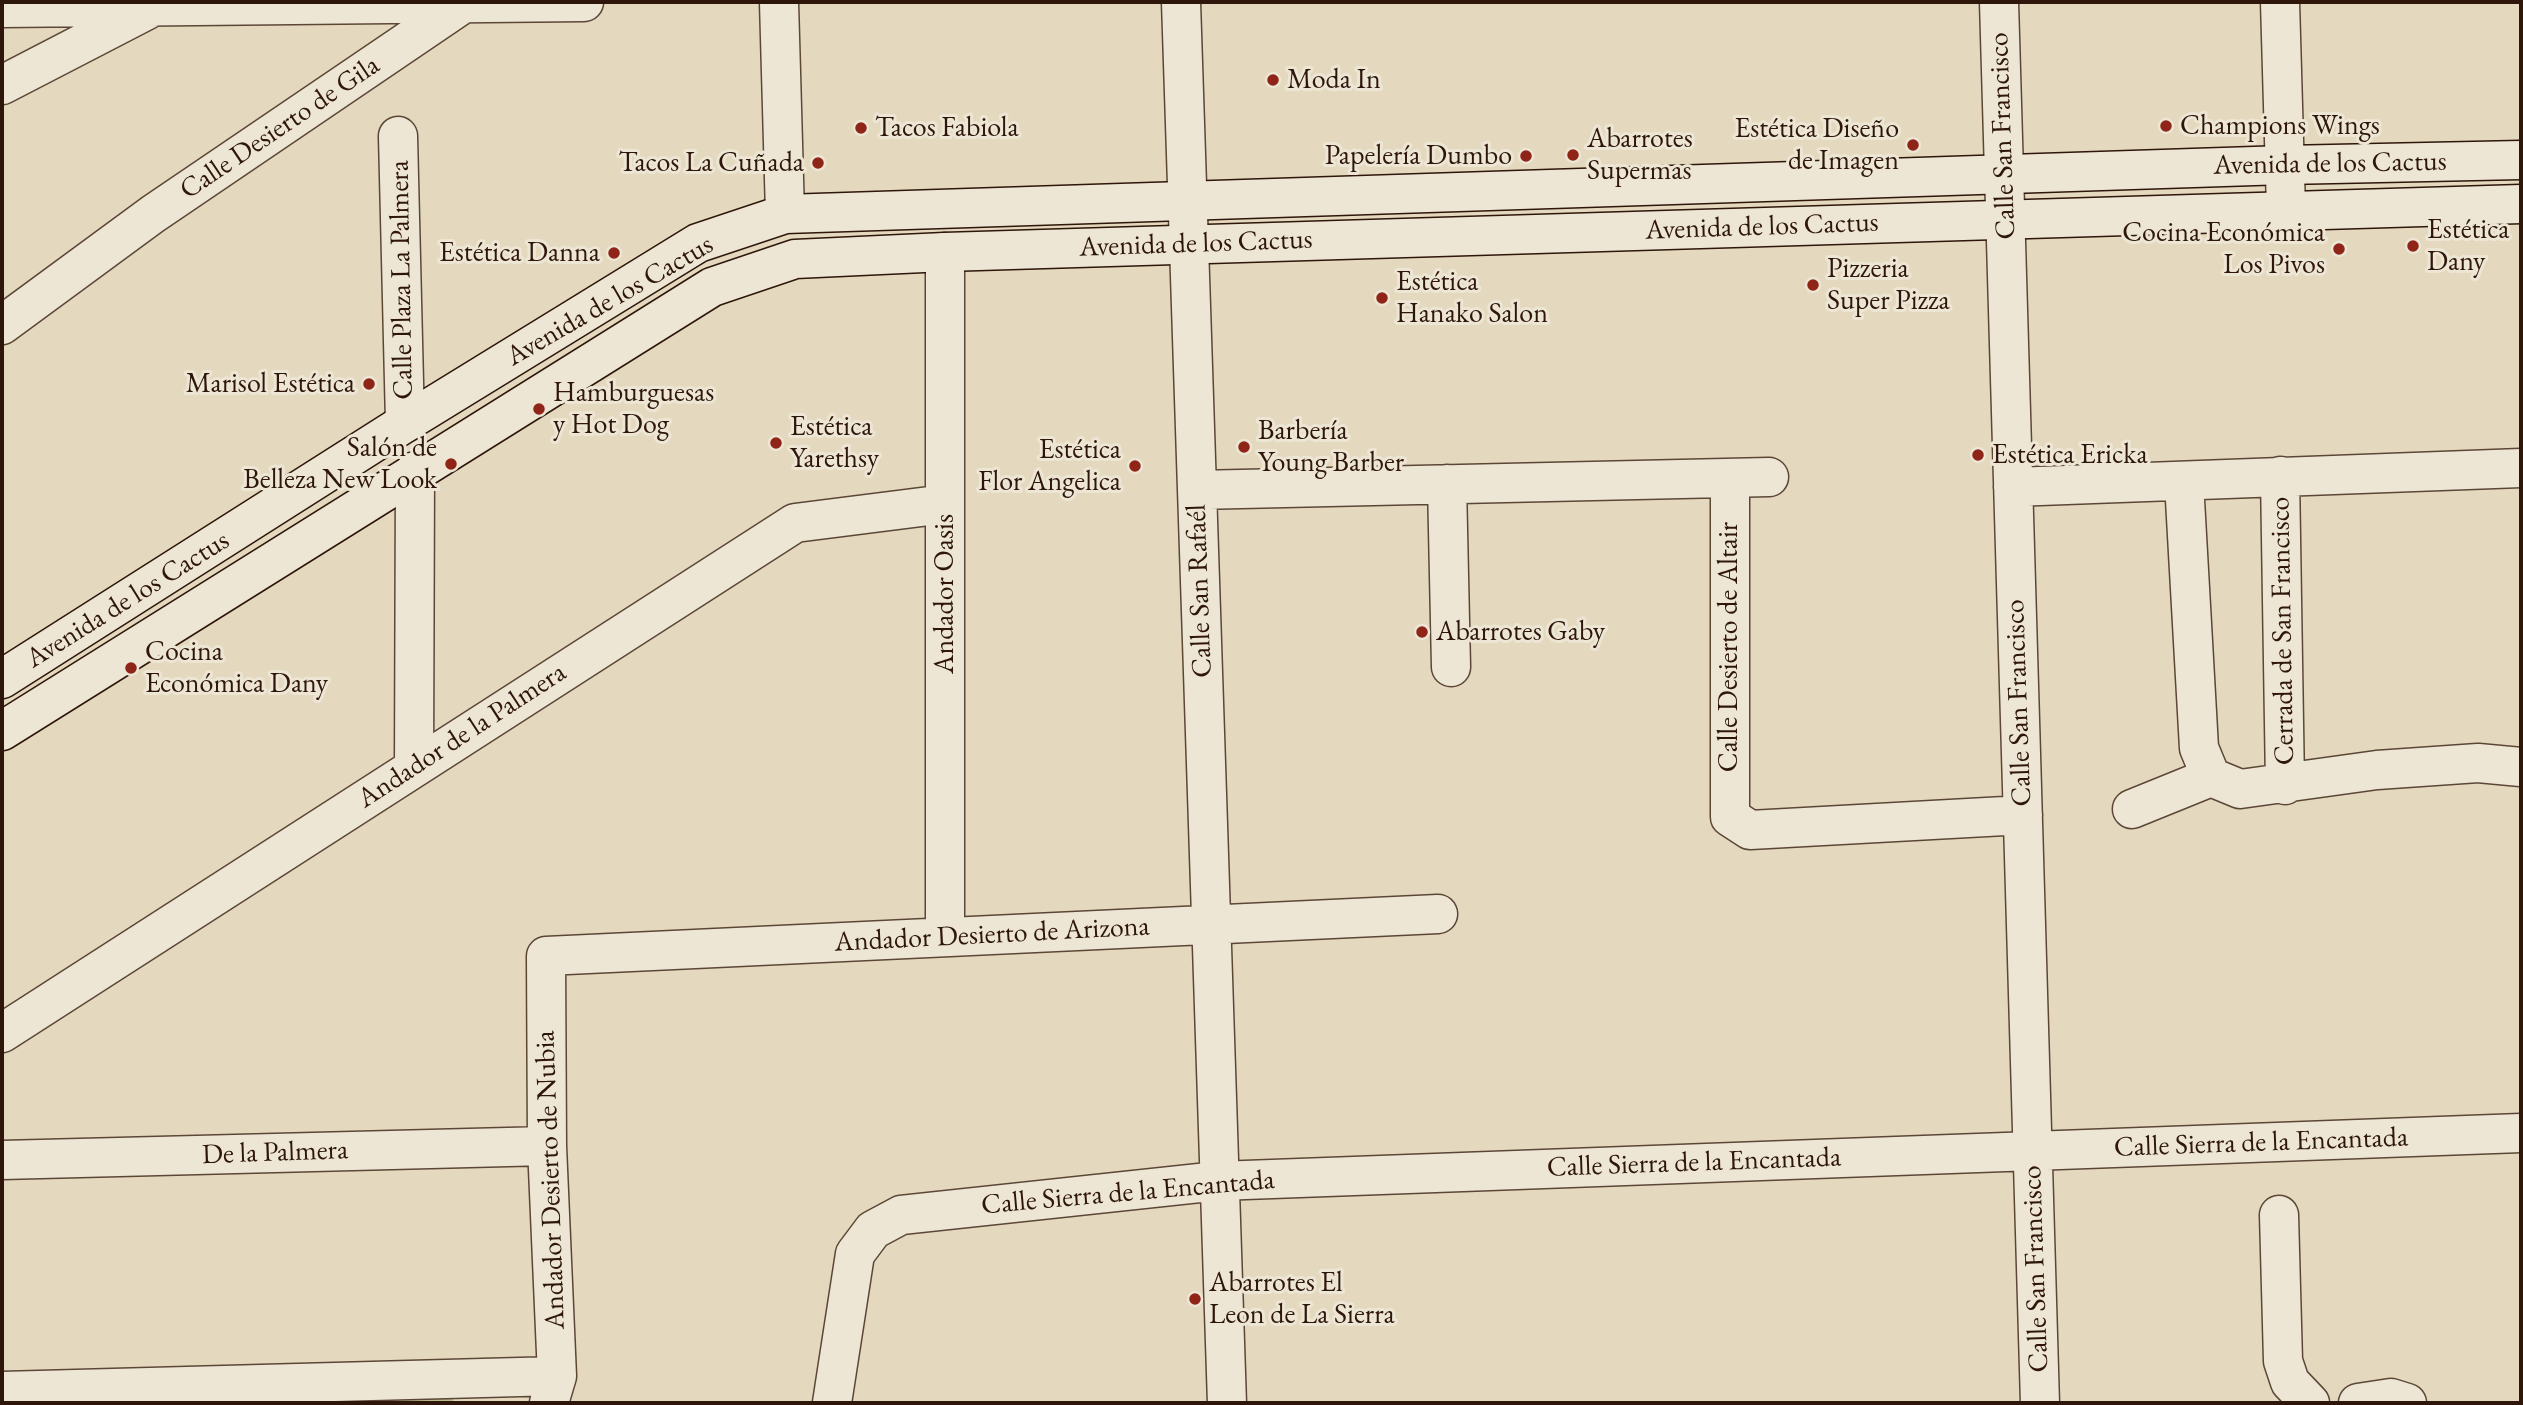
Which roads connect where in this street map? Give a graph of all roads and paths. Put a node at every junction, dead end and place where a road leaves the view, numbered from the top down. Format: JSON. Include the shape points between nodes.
{"nodes":[{"id":1,"x":584,"y":2,"type":"edge"},
{"id":2,"x":779,"y":2,"type":"edge"},
{"id":3,"x":1181,"y":2,"type":"edge"},
{"id":4,"x":1999,"y":2,"type":"edge"},
{"id":5,"x":2280,"y":2,"type":"edge"},
{"id":6,"x":350,"y":3,"type":"edge"},
{"id":7,"x":464,"y":4,"type":"junction"},
{"id":8,"x":155,"y":5,"type":"junction"},
{"id":9,"x":2,"y":8,"type":"edge"},
{"id":10,"x":2,"y":85,"type":"edge"},
{"id":11,"x":398,"y":136,"type":"dead end"},
{"id":12,"x":2521,"y":160,"type":"edge"},
{"id":13,"x":2285,"y":165,"type":"junction"},
{"id":14,"x":2004,"y":174,"type":"junction"},
{"id":15,"x":1187,"y":200,"type":"junction"},
{"id":16,"x":2521,"y":204,"type":"edge"},
{"id":17,"x":2286,"y":209,"type":"junction"},
{"id":18,"x":785,"y":214,"type":"junction"},
{"id":19,"x":2005,"y":219,"type":"junction"},
{"id":20,"x":1189,"y":244,"type":"junction"},
{"id":21,"x":945,"y":252,"type":"junction"},
{"id":22,"x":2,"y":325,"type":"edge"},
{"id":23,"x":405,"y":423,"type":"junction"},
{"id":24,"x":2521,"y":468,"type":"edge"},
{"id":25,"x":415,"y":471,"type":"junction"},
{"id":26,"x":2280,"y":476,"type":"junction"},
{"id":27,"x":1769,"y":477,"type":"dead end"},
{"id":28,"x":1730,"y":478,"type":"junction"},
{"id":29,"x":2184,"y":482,"type":"junction"},
{"id":30,"x":1447,"y":484,"type":"junction"},
{"id":31,"x":2013,"y":487,"type":"junction"},
{"id":32,"x":1197,"y":490,"type":"junction"},
{"id":33,"x":945,"y":503,"type":"junction"},
{"id":34,"x":259,"y":518,"type":"junction"},
{"id":35,"x":281,"y":555,"type":"junction"},
{"id":36,"x":1451,"y":667,"type":"dead end"},
{"id":37,"x":2,"y":679,"type":"edge"},
{"id":38,"x":2,"y":731,"type":"edge"},
{"id":39,"x":2521,"y":766,"type":"edge"},
{"id":40,"x":414,"y":767,"type":"junction"},
{"id":41,"x":2211,"y":777,"type":"junction"},
{"id":42,"x":2285,"y":785,"type":"junction"},
{"id":43,"x":2132,"y":809,"type":"dead end"},
{"id":44,"x":2023,"y":815,"type":"junction"},
{"id":45,"x":1438,"y":914,"type":"dead end"},
{"id":46,"x":1210,"y":925,"type":"junction"},
{"id":47,"x":945,"y":937,"type":"junction"},
{"id":48,"x":545,"y":956,"type":"joint"},
{"id":49,"x":2,"y":1033,"type":"edge"},
{"id":50,"x":2521,"y":1133,"type":"edge"},
{"id":51,"x":547,"y":1146,"type":"junction"},
{"id":52,"x":2032,"y":1151,"type":"junction"},
{"id":53,"x":2,"y":1160,"type":"edge"},
{"id":54,"x":1219,"y":1181,"type":"junction"},
{"id":55,"x":2278,"y":1215,"type":"dead end"},
{"id":56,"x":553,"y":1390,"type":"edge"},
{"id":57,"x":2,"y":1391,"type":"edge"},
{"id":58,"x":832,"y":1403,"type":"edge"},
{"id":59,"x":1227,"y":1403,"type":"edge"},
{"id":60,"x":2040,"y":1403,"type":"edge"},
{"id":61,"x":2310,"y":1403,"type":"edge"},
{"id":62,"x":2358,"y":1403,"type":"edge"},
{"id":63,"x":2407,"y":1403,"type":"edge"}],
"edges":[{"from":1,"to":7,"type":"street"},
{"from":2,"to":18,"type":"street"},
{"from":3,"to":15,"type":"street","name":"Calle San Rafaél"},
{"from":4,"to":14,"type":"street","name":"Calle San Francisco"},
{"from":5,"to":13,"type":"street"},
{"from":6,"to":7,"type":"street"},
{"from":6,"to":8,"type":"street"},
{"from":7,"to":22,"type":"street","name":"Calle Desierto de Gila","via":[[153,214]]},
{"from":8,"to":9,"type":"street"},
{"from":8,"to":10,"type":"street"},
{"from":11,"to":23,"type":"street","name":"Calle Plaza La Palmera"},
{"from":12,"to":13,"type":"street","name":"Avenida de los Cactus"},
{"from":13,"to":14,"type":"street","name":"Avenida de los Cactus"},
{"from":13,"to":17,"type":"street"},
{"from":14,"to":15,"type":"street","name":"Avenida de los Cactus"},
{"from":14,"to":19,"type":"street","name":"Calle San Francisco"},
{"from":15,"to":18,"type":"street","name":"Avenida de los Cactus"},
{"from":15,"to":20,"type":"street","name":"Calle San Rafaél"},
{"from":16,"to":17,"type":"street","name":"Avenida de los Cactus"},
{"from":17,"to":19,"type":"street","name":"Avenida de los Cactus"},
{"from":18,"to":23,"type":"street","name":"Avenida de los Cactus","via":[[698,243]]},
{"from":19,"to":20,"type":"street","name":"Avenida de los Cactus"},
{"from":19,"to":31,"type":"street","name":"Calle San Francisco"},
{"from":20,"to":21,"type":"street","name":"Avenida de los Cactus"},
{"from":20,"to":32,"type":"street","name":"Calle San Rafaél"},
{"from":21,"to":25,"type":"street","name":"Avenida de los Cactus","via":[[795,259],[712,287]]},
{"from":21,"to":33,"type":"street","name":"Andador Oasis"},
{"from":23,"to":34,"type":"street","name":"Avenida de los Cactus"},
{"from":24,"to":26,"type":"street","name":"Cerrada de San Francisco"},
{"from":25,"to":35,"type":"street","name":"Avenida de los Cactus"},
{"from":25,"to":40,"type":"street"},
{"from":26,"to":29,"type":"street","name":"Cerrada de San Francisco"},
{"from":26,"to":42,"type":"street","name":"Cerrada de San Francisco"},
{"from":27,"to":28,"type":"street"},
{"from":28,"to":30,"type":"street"},
{"from":28,"to":44,"type":"street","name":"Calle Desierto de Altair","via":[[1730,817],[1750,830]]},
{"from":29,"to":31,"type":"street","name":"Cerrada de San Francisco"},
{"from":29,"to":41,"type":"street","via":[[2199,748]]},
{"from":30,"to":32,"type":"street"},
{"from":30,"to":36,"type":"street"},
{"from":31,"to":44,"type":"street","name":"Calle San Francisco"},
{"from":32,"to":46,"type":"street","name":"Calle San Rafaél"},
{"from":33,"to":40,"type":"street","name":"Andador de la Palmera","via":[[795,523]]},
{"from":33,"to":47,"type":"street","name":"Andador Oasis"},
{"from":34,"to":35,"type":"street"},
{"from":34,"to":37,"type":"street","name":"Avenida de los Cactus"},
{"from":35,"to":38,"type":"street","name":"Avenida de los Cactus"},
{"from":39,"to":42,"type":"street","name":"Cerrada de San Francisco","via":[[2478,763],[2377,769]]},
{"from":40,"to":49,"type":"street","name":"Andador de la Palmera"},
{"from":41,"to":42,"type":"street","name":"Cerrada de San Francisco","via":[[2240,789]]},
{"from":41,"to":43,"type":"street"},
{"from":44,"to":52,"type":"street","name":"Calle San Francisco"},
{"from":45,"to":46,"type":"street","name":"Andador Desierto de Arizona"},
{"from":46,"to":47,"type":"street","name":"Andador Desierto de Arizona"},
{"from":46,"to":54,"type":"street","name":"Calle San Rafaél"},
{"from":47,"to":48,"type":"street","name":"Andador Desierto de Arizona"},
{"from":48,"to":51,"type":"street","name":"Andador Desierto de Nubia"},
{"from":50,"to":52,"type":"street","name":"Calle Sierra de la Encantada"},
{"from":51,"to":53,"type":"street","name":"De la Palmera"},
{"from":51,"to":56,"type":"street","name":"Andador Desierto de Nubia"},
{"from":52,"to":54,"type":"street","name":"Calle Sierra de la Encantada"},
{"from":52,"to":60,"type":"street","name":"Calle San Francisco"},
{"from":54,"to":58,"type":"street","name":"Calle Sierra de la Encantada","via":[[901,1214],[873,1230],[855,1254]]},
{"from":54,"to":59,"type":"street","name":"Calle San Rafaél"},
{"from":55,"to":61,"type":"street","via":[[2283,1361],[2290,1382]]},
{"from":56,"to":57,"type":"street"},
{"from":62,"to":63,"type":"street","via":[[2391,1398]]}]}
